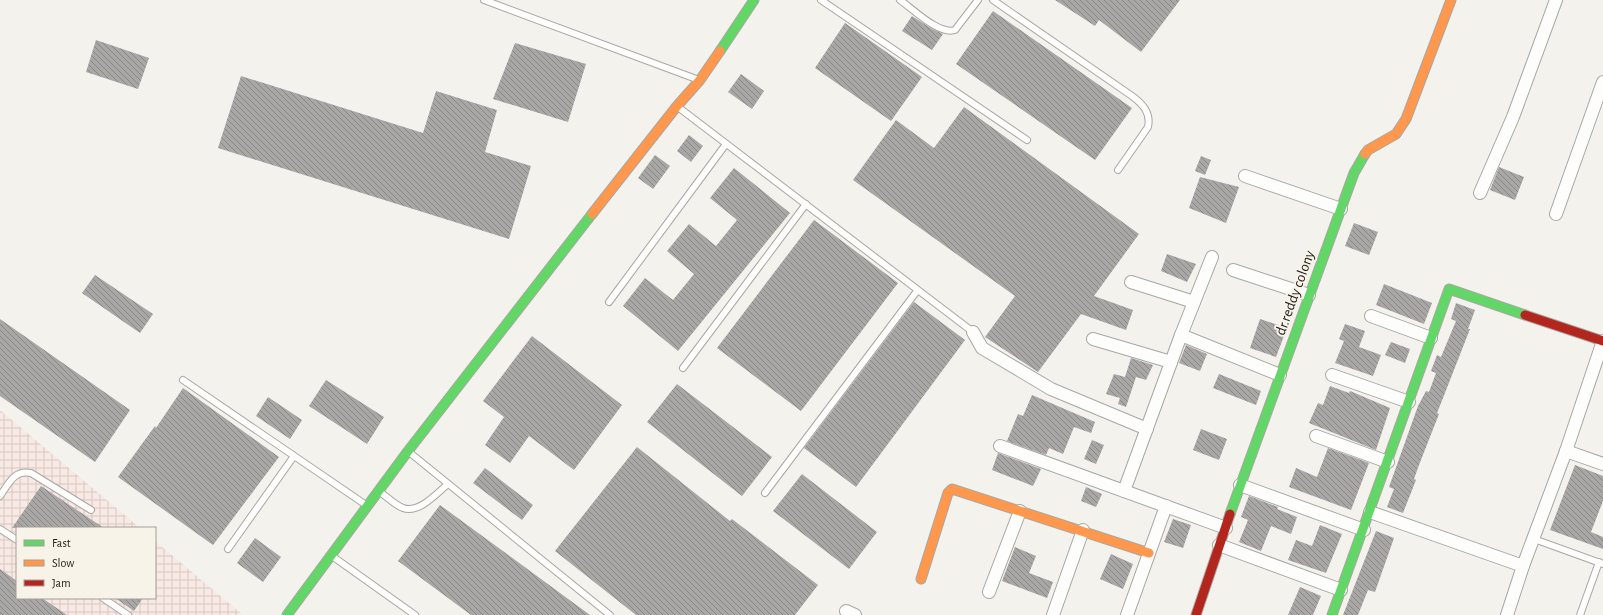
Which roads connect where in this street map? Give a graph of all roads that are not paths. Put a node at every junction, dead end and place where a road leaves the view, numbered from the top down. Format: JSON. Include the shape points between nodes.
{"nodes":[{"id":1,"x":484,"y":0,"type":"edge"},
{"id":2,"x":754,"y":0,"type":"edge"},
{"id":3,"x":821,"y":0,"type":"edge"},
{"id":4,"x":900,"y":0,"type":"edge"},
{"id":5,"x":978,"y":0,"type":"edge"},
{"id":6,"x":993,"y":0,"type":"edge"},
{"id":7,"x":1451,"y":0,"type":"edge"},
{"id":8,"x":1556,"y":0,"type":"edge"},
{"id":9,"x":700,"y":80,"type":"junction"},
{"id":10,"x":1603,"y":82,"type":"edge"},
{"id":11,"x":677,"y":106,"type":"junction"},
{"id":12,"x":1027,"y":140,"type":"dead end"},
{"id":13,"x":726,"y":144,"type":"junction"},
{"id":14,"x":1118,"y":170,"type":"dead end"},
{"id":15,"x":1245,"y":176,"type":"dead end"},
{"id":16,"x":1480,"y":193,"type":"dead end"},
{"id":17,"x":806,"y":204,"type":"junction"},
{"id":18,"x":1341,"y":209,"type":"junction"},
{"id":19,"x":1556,"y":214,"type":"dead end"},
{"id":20,"x":1212,"y":257,"type":"dead end"},
{"id":21,"x":1233,"y":270,"type":"dead end"},
{"id":22,"x":1131,"y":282,"type":"dead end"},
{"id":23,"x":917,"y":291,"type":"junction"},
{"id":24,"x":1309,"y":295,"type":"junction"},
{"id":25,"x":609,"y":302,"type":"dead end"},
{"id":26,"x":1194,"y":302,"type":"junction"},
{"id":27,"x":1371,"y":316,"type":"dead end"},
{"id":28,"x":973,"y":332,"type":"joint"},
{"id":29,"x":1181,"y":335,"type":"junction"},
{"id":30,"x":1431,"y":338,"type":"junction"},
{"id":31,"x":1092,"y":339,"type":"dead end"},
{"id":32,"x":1603,"y":341,"type":"edge"},
{"id":33,"x":1171,"y":362,"type":"junction"},
{"id":34,"x":683,"y":368,"type":"dead end"},
{"id":35,"x":1280,"y":375,"type":"junction"},
{"id":36,"x":1332,"y":375,"type":"dead end"},
{"id":37,"x":183,"y":380,"type":"dead end"},
{"id":38,"x":1409,"y":402,"type":"junction"},
{"id":39,"x":1147,"y":428,"type":"junction"},
{"id":40,"x":1316,"y":436,"type":"dead end"},
{"id":41,"x":1000,"y":446,"type":"dead end"},
{"id":42,"x":408,"y":451,"type":"junction"},
{"id":43,"x":1566,"y":451,"type":"junction"},
{"id":44,"x":294,"y":456,"type":"junction"},
{"id":45,"x":1388,"y":462,"type":"junction"},
{"id":46,"x":1603,"y":464,"type":"edge"},
{"id":47,"x":448,"y":484,"type":"junction"},
{"id":48,"x":1240,"y":485,"type":"junction"},
{"id":49,"x":379,"y":491,"type":"junction"},
{"id":50,"x":1124,"y":491,"type":"junction"},
{"id":51,"x":765,"y":493,"type":"dead end"},
{"id":52,"x":0,"y":496,"type":"edge"},
{"id":53,"x":367,"y":506,"type":"junction"},
{"id":54,"x":1166,"y":506,"type":"junction"},
{"id":55,"x":91,"y":510,"type":"dead end"},
{"id":56,"x":1020,"y":511,"type":"junction"},
{"id":57,"x":1370,"y":512,"type":"junction"},
{"id":58,"x":1226,"y":528,"type":"junction"},
{"id":59,"x":0,"y":529,"type":"edge"},
{"id":60,"x":1083,"y":530,"type":"junction"},
{"id":61,"x":1364,"y":530,"type":"junction"},
{"id":62,"x":16,"y":539,"type":"edge"},
{"id":63,"x":1534,"y":539,"type":"junction"},
{"id":64,"x":1219,"y":545,"type":"junction"},
{"id":65,"x":228,"y":549,"type":"dead end"},
{"id":66,"x":1149,"y":553,"type":"junction"},
{"id":67,"x":331,"y":556,"type":"junction"},
{"id":68,"x":1601,"y":563,"type":"edge"},
{"id":69,"x":1523,"y":566,"type":"junction"},
{"id":70,"x":921,"y":579,"type":"dead end"},
{"id":71,"x":1341,"y":590,"type":"junction"},
{"id":72,"x":989,"y":592,"type":"dead end"},
{"id":73,"x":104,"y":599,"type":"edge"},
{"id":74,"x":128,"y":615,"type":"edge"},
{"id":75,"x":287,"y":615,"type":"edge"},
{"id":76,"x":415,"y":615,"type":"edge"},
{"id":77,"x":610,"y":615,"type":"edge"},
{"id":78,"x":1053,"y":615,"type":"edge"},
{"id":79,"x":1127,"y":615,"type":"edge"},
{"id":80,"x":1196,"y":615,"type":"edge"},
{"id":81,"x":1332,"y":615,"type":"edge"},
{"id":82,"x":1507,"y":615,"type":"edge"},
{"id":83,"x":1580,"y":615,"type":"edge"}],
"edges":[{"from":1,"to":9,"type":"lane"},
{"from":2,"to":9,"type":"street"},
{"from":3,"to":12,"type":"lane"},
{"from":4,"to":5,"type":"lane","via":[[932,24],[950,32],[955,30]]},
{"from":6,"to":14,"type":"lane","via":[[1135,99],[1148,113],[1148,127]]},
{"from":7,"to":18,"type":"street","name":"dr.reddy colony","via":[[1406,119],[1396,134],[1368,150],[1354,173]]},
{"from":8,"to":16,"type":"street","via":[[1513,117]]},
{"from":9,"to":11,"type":"street"},
{"from":10,"to":19,"type":"street"},
{"from":11,"to":13,"type":"lane"},
{"from":11,"to":42,"type":"street"},
{"from":13,"to":17,"type":"lane"},
{"from":13,"to":25,"type":"lane"},
{"from":15,"to":18,"type":"street"},
{"from":17,"to":23,"type":"lane"},
{"from":17,"to":34,"type":"lane"},
{"from":18,"to":24,"type":"street","name":"dr.reddy colony"},
{"from":20,"to":26,"type":"street"},
{"from":21,"to":24,"type":"street"},
{"from":22,"to":26,"type":"street"},
{"from":23,"to":28,"type":"lane"},
{"from":23,"to":51,"type":"lane"},
{"from":24,"to":35,"type":"street","name":"dr.reddy colony"},
{"from":26,"to":29,"type":"street"},
{"from":27,"to":30,"type":"street"},
{"from":28,"to":39,"type":"street","via":[[982,348],[1051,389]]},
{"from":29,"to":33,"type":"street"},
{"from":29,"to":35,"type":"street"},
{"from":30,"to":32,"type":"street","via":[[1449,289]]},
{"from":30,"to":38,"type":"street"},
{"from":31,"to":33,"type":"street"},
{"from":32,"to":43,"type":"street"},
{"from":33,"to":39,"type":"street"},
{"from":35,"to":48,"type":"street","name":"dr.reddy colony"},
{"from":36,"to":38,"type":"street"},
{"from":37,"to":44,"type":"lane"},
{"from":38,"to":45,"type":"street"},
{"from":39,"to":50,"type":"street"},
{"from":40,"to":45,"type":"street"},
{"from":41,"to":50,"type":"street"},
{"from":42,"to":47,"type":"lane"},
{"from":42,"to":49,"type":"street"},
{"from":43,"to":46,"type":"street"},
{"from":43,"to":63,"type":"street"},
{"from":44,"to":53,"type":"lane"},
{"from":44,"to":65,"type":"lane"},
{"from":45,"to":57,"type":"street"},
{"from":47,"to":49,"type":"lane","via":[[427,502],[415,508],[404,508]]},
{"from":47,"to":77,"type":"lane"},
{"from":48,"to":58,"type":"street","name":"dr.reddy colony"},
{"from":48,"to":61,"type":"street"},
{"from":49,"to":53,"type":"street"},
{"from":50,"to":54,"type":"street"},
{"from":52,"to":55,"type":"lane","via":[[15,475],[23,471],[31,473]]},
{"from":53,"to":67,"type":"street"},
{"from":54,"to":58,"type":"street"},
{"from":54,"to":66,"type":"street"},
{"from":56,"to":60,"type":"street"},
{"from":56,"to":70,"type":"street","via":[[952,489],[948,494]]},
{"from":56,"to":72,"type":"street"},
{"from":57,"to":61,"type":"street"},
{"from":57,"to":69,"type":"street"},
{"from":58,"to":64,"type":"street","name":"dr.reddy colony"},
{"from":59,"to":62,"type":"lane"},
{"from":60,"to":66,"type":"street"},
{"from":60,"to":78,"type":"street"},
{"from":61,"to":71,"type":"street"},
{"from":63,"to":68,"type":"lane"},
{"from":63,"to":69,"type":"street"},
{"from":64,"to":71,"type":"street"},
{"from":64,"to":80,"type":"street","name":"dr.reddy colony"},
{"from":66,"to":79,"type":"street"},
{"from":67,"to":75,"type":"street"},
{"from":67,"to":76,"type":"lane"},
{"from":68,"to":83,"type":"lane"},
{"from":69,"to":82,"type":"street"},
{"from":71,"to":81,"type":"street"},
{"from":73,"to":74,"type":"lane"}]}
